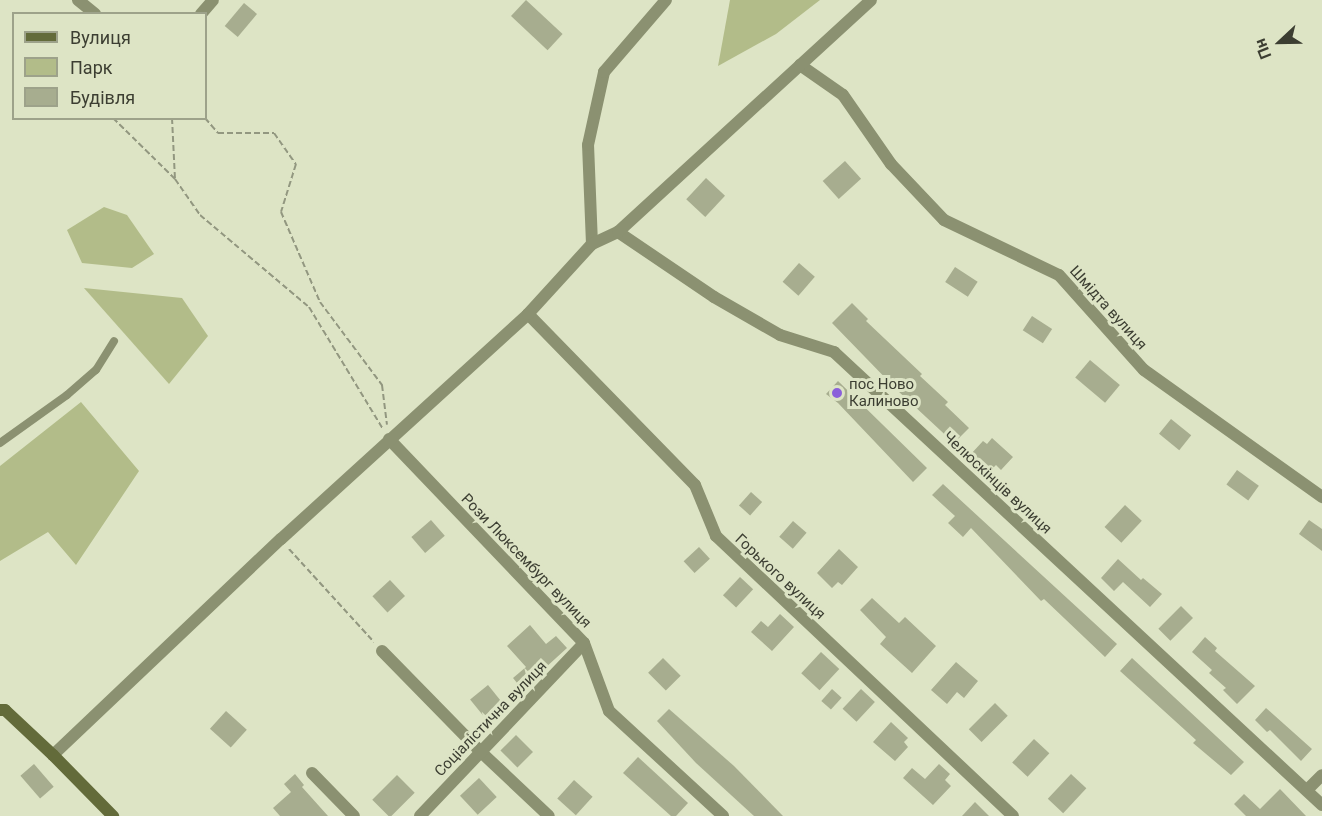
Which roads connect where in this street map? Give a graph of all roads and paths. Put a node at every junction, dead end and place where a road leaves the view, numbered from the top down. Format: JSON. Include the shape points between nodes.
{"nodes":[{"id":1,"x":78,"y":0,"type":"edge"},
{"id":2,"x":213,"y":0,"type":"edge"},
{"id":3,"x":666,"y":0,"type":"edge"},
{"id":4,"x":871,"y":0,"type":"edge"},
{"id":5,"x":93,"y":12,"type":"edge"},
{"id":6,"x":203,"y":12,"type":"edge"},
{"id":7,"x":800,"y":66,"type":"junction"},
{"id":8,"x":115,"y":120,"type":"edge"},
{"id":9,"x":172,"y":120,"type":"edge"},
{"id":10,"x":207,"y":120,"type":"edge"},
{"id":11,"x":175,"y":180,"type":"junction"},
{"id":12,"x":618,"y":232,"type":"junction"},
{"id":13,"x":592,"y":244,"type":"junction"},
{"id":14,"x":528,"y":314,"type":"junction"},
{"id":15,"x":114,"y":341,"type":"dead end"},
{"id":16,"x":389,"y":440,"type":"junction"},
{"id":17,"x":0,"y":443,"type":"edge"},
{"id":18,"x":1322,"y":497,"type":"edge"},
{"id":19,"x":281,"y":539,"type":"junction"},
{"id":20,"x":585,"y":643,"type":"junction"},
{"id":21,"x":382,"y":651,"type":"joint"},
{"id":22,"x":0,"y":710,"type":"edge"},
{"id":23,"x":481,"y":752,"type":"junction"},
{"id":24,"x":53,"y":755,"type":"junction"},
{"id":25,"x":312,"y":773,"type":"dead end"},
{"id":26,"x":1322,"y":775,"type":"edge"},
{"id":27,"x":1307,"y":790,"type":"junction"},
{"id":28,"x":1322,"y":805,"type":"edge"},
{"id":29,"x":113,"y":816,"type":"edge"},
{"id":30,"x":354,"y":816,"type":"edge"},
{"id":31,"x":420,"y":816,"type":"edge"},
{"id":32,"x":549,"y":816,"type":"edge"},
{"id":33,"x":723,"y":816,"type":"edge"},
{"id":34,"x":1013,"y":816,"type":"edge"}],
"edges":[{"from":1,"to":5,"type":"street"},
{"from":2,"to":6,"type":"street"},
{"from":3,"to":13,"type":"street","via":[[604,72],[588,145]]},
{"from":4,"to":7,"type":"street"},
{"from":7,"to":12,"type":"street"},
{"from":7,"to":18,"type":"street","name":"Шмідта вулиця","via":[[843,96],[891,164],[944,220],[1059,275],[1144,370]]},
{"from":8,"to":11,"type":"path"},
{"from":9,"to":11,"type":"path"},
{"from":10,"to":16,"type":"path","via":[[218,133],[274,133],[296,164],[281,212],[320,302],[382,385]]},
{"from":11,"to":16,"type":"path","via":[[200,215],[309,307]]},
{"from":12,"to":13,"type":"street"},
{"from":12,"to":27,"type":"street","name":"Челюскінців вулиця","via":[[714,297],[780,335],[834,352]]},
{"from":13,"to":14,"type":"street"},
{"from":14,"to":16,"type":"street"},
{"from":14,"to":34,"type":"street","name":"Горького вулиця","via":[[695,485],[716,536]]},
{"from":15,"to":17,"type":"lane","via":[[96,370]]},
{"from":16,"to":19,"type":"street"},
{"from":16,"to":20,"type":"street","name":"Рози Люксембург вулиця"},
{"from":19,"to":21,"type":"path"},
{"from":19,"to":24,"type":"street"},
{"from":20,"to":23,"type":"street","name":"Соціалістична вулиця"},
{"from":20,"to":33,"type":"street","name":"Рози Люксембург вулиця","via":[[609,711]]},
{"from":21,"to":23,"type":"street"},
{"from":22,"to":24,"type":"street","via":[[5,710]]},
{"from":23,"to":31,"type":"street","name":"Соціалістична вулиця"},
{"from":23,"to":32,"type":"street"},
{"from":24,"to":29,"type":"street"},
{"from":25,"to":30,"type":"street"},
{"from":26,"to":27,"type":"street"},
{"from":27,"to":28,"type":"street","name":"Челюскінців вулиця"}]}
